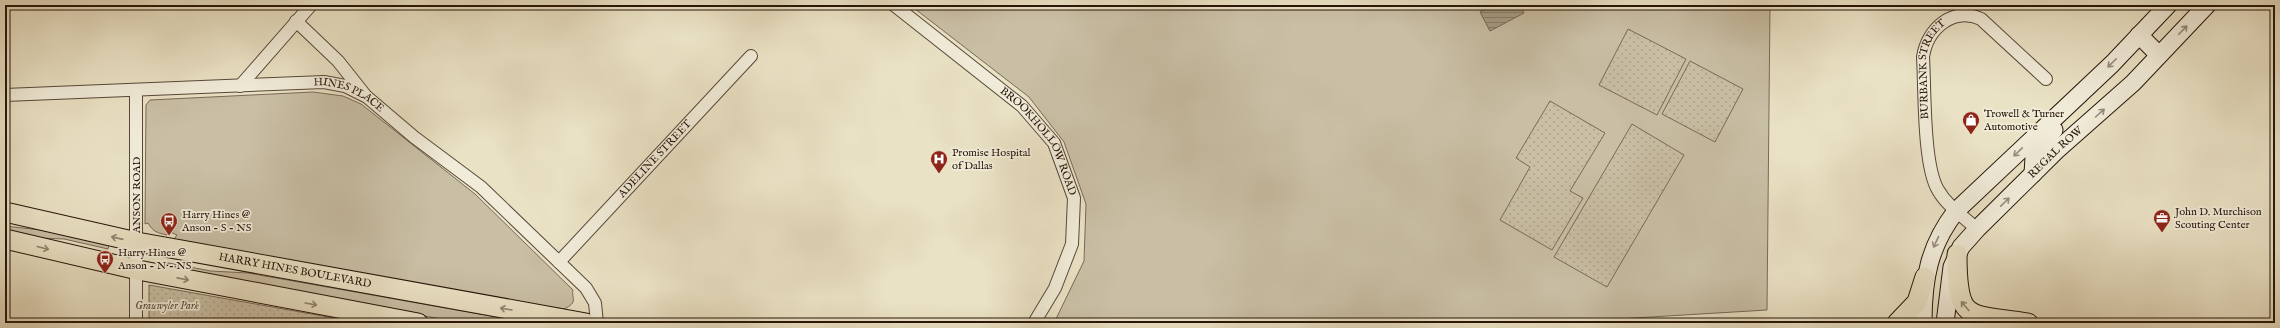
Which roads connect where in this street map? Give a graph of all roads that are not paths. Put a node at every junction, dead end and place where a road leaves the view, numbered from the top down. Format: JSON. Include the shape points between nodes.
{"nodes":[{"id":1,"x":311,"y":5,"type":"edge"},
{"id":2,"x":894,"y":5,"type":"edge"},
{"id":3,"x":2168,"y":5,"type":"edge"},
{"id":4,"x":2207,"y":5,"type":"edge"},
{"id":5,"x":296,"y":21,"type":"junction"},
{"id":6,"x":2139,"y":35,"type":"junction"},
{"id":7,"x":2159,"y":55,"type":"junction"},
{"id":8,"x":751,"y":56,"type":"dead end"},
{"id":9,"x":2046,"y":79,"type":"dead end"},
{"id":10,"x":240,"y":86,"type":"junction"},
{"id":11,"x":136,"y":90,"type":"junction"},
{"id":12,"x":5,"y":95,"type":"edge"},
{"id":13,"x":367,"y":97,"type":"junction"},
{"id":14,"x":2070,"y":103,"type":"junction"},
{"id":15,"x":2033,"y":174,"type":"junction"},
{"id":16,"x":1956,"y":211,"type":"junction"},
{"id":17,"x":5,"y":212,"type":"edge"},
{"id":18,"x":1977,"y":229,"type":"junction"},
{"id":19,"x":5,"y":239,"type":"edge"},
{"id":20,"x":137,"y":242,"type":"junction"},
{"id":21,"x":1957,"y":254,"type":"junction"},
{"id":22,"x":559,"y":262,"type":"junction"},
{"id":23,"x":138,"y":270,"type":"junction"},
{"id":24,"x":1925,"y":277,"type":"junction"},
{"id":25,"x":136,"y":323,"type":"edge"},
{"id":26,"x":418,"y":323,"type":"edge"},
{"id":27,"x":586,"y":323,"type":"edge"},
{"id":28,"x":596,"y":323,"type":"edge"},
{"id":29,"x":1034,"y":323,"type":"edge"},
{"id":30,"x":1897,"y":323,"type":"edge"},
{"id":31,"x":1923,"y":323,"type":"edge"},
{"id":32,"x":1944,"y":323,"type":"edge"},
{"id":33,"x":2028,"y":323,"type":"edge"}],
"edges":[{"from":1,"to":5,"type":"street"},
{"from":2,"to":29,"type":"street","name":"BROOKHOLLOW ROAD","via":[[1022,106],[1054,143],[1074,198],[1072,244],[1055,288]]},
{"from":3,"to":6,"type":"main road"},
{"from":7,"to":4,"type":"main road","name":"REGAL ROW","one_way":true},
{"from":5,"to":10,"type":"street"},
{"from":5,"to":13,"type":"street","via":[[338,61]]},
{"from":6,"to":7,"type":"main road"},
{"from":6,"to":14,"type":"main road","one_way":true},
{"from":15,"to":7,"type":"main road","name":"REGAL ROW","one_way":true},
{"from":8,"to":22,"type":"street","name":"ADELINE STREET"},
{"from":9,"to":16,"type":"street","name":"BURBANK STREET","via":[[1981,19],[1973,15],[1954,17],[1933,31],[1925,45],[1923,57],[1928,153],[1937,189]]},
{"from":10,"to":11,"type":"street","name":"HINES PLACE"},
{"from":10,"to":13,"type":"street","name":"HINES PLACE","via":[[324,82],[345,86]]},
{"from":11,"to":12,"type":"street","name":"HINES PLACE"},
{"from":11,"to":20,"type":"street","name":"ANSON ROAD"},
{"from":13,"to":22,"type":"street","name":"HINES PLACE","via":[[414,137],[481,187]]},
{"from":14,"to":15,"type":"main road","via":[[2065,118],[2034,157]]},
{"from":14,"to":16,"type":"main road","one_way":true},
{"from":18,"to":15,"type":"main road","name":"REGAL ROW","one_way":true},
{"from":16,"to":18,"type":"street","name":"BURBANK STREET"},
{"from":16,"to":24,"type":"main road","one_way":true,"via":[[1934,245]]},
{"from":20,"to":17,"type":"main road","name":"HARRY HINES BOULEVARD","one_way":true},
{"from":18,"to":21,"type":"main road","name":"REGAL ROW"},
{"from":19,"to":23,"type":"main road","one_way":true},
{"from":20,"to":23,"type":"street","name":"ANSON ROAD"},
{"from":27,"to":20,"type":"main road","name":"HARRY HINES BOULEVARD","one_way":true},
{"from":21,"to":32,"type":"main road","name":"REGAL ROW","via":[[1947,288]]},
{"from":33,"to":21,"type":"main road","one_way":true,"via":[[1978,316],[1967,309],[1957,287]]},
{"from":22,"to":28,"type":"street","name":"HINES PLACE","via":[[594,298]]},
{"from":23,"to":25,"type":"street","name":"ANSON ROAD"},
{"from":23,"to":26,"type":"main road","one_way":true},
{"from":24,"to":30,"type":"main road","via":[[1913,307]]},
{"from":24,"to":31,"type":"main road"}]}
